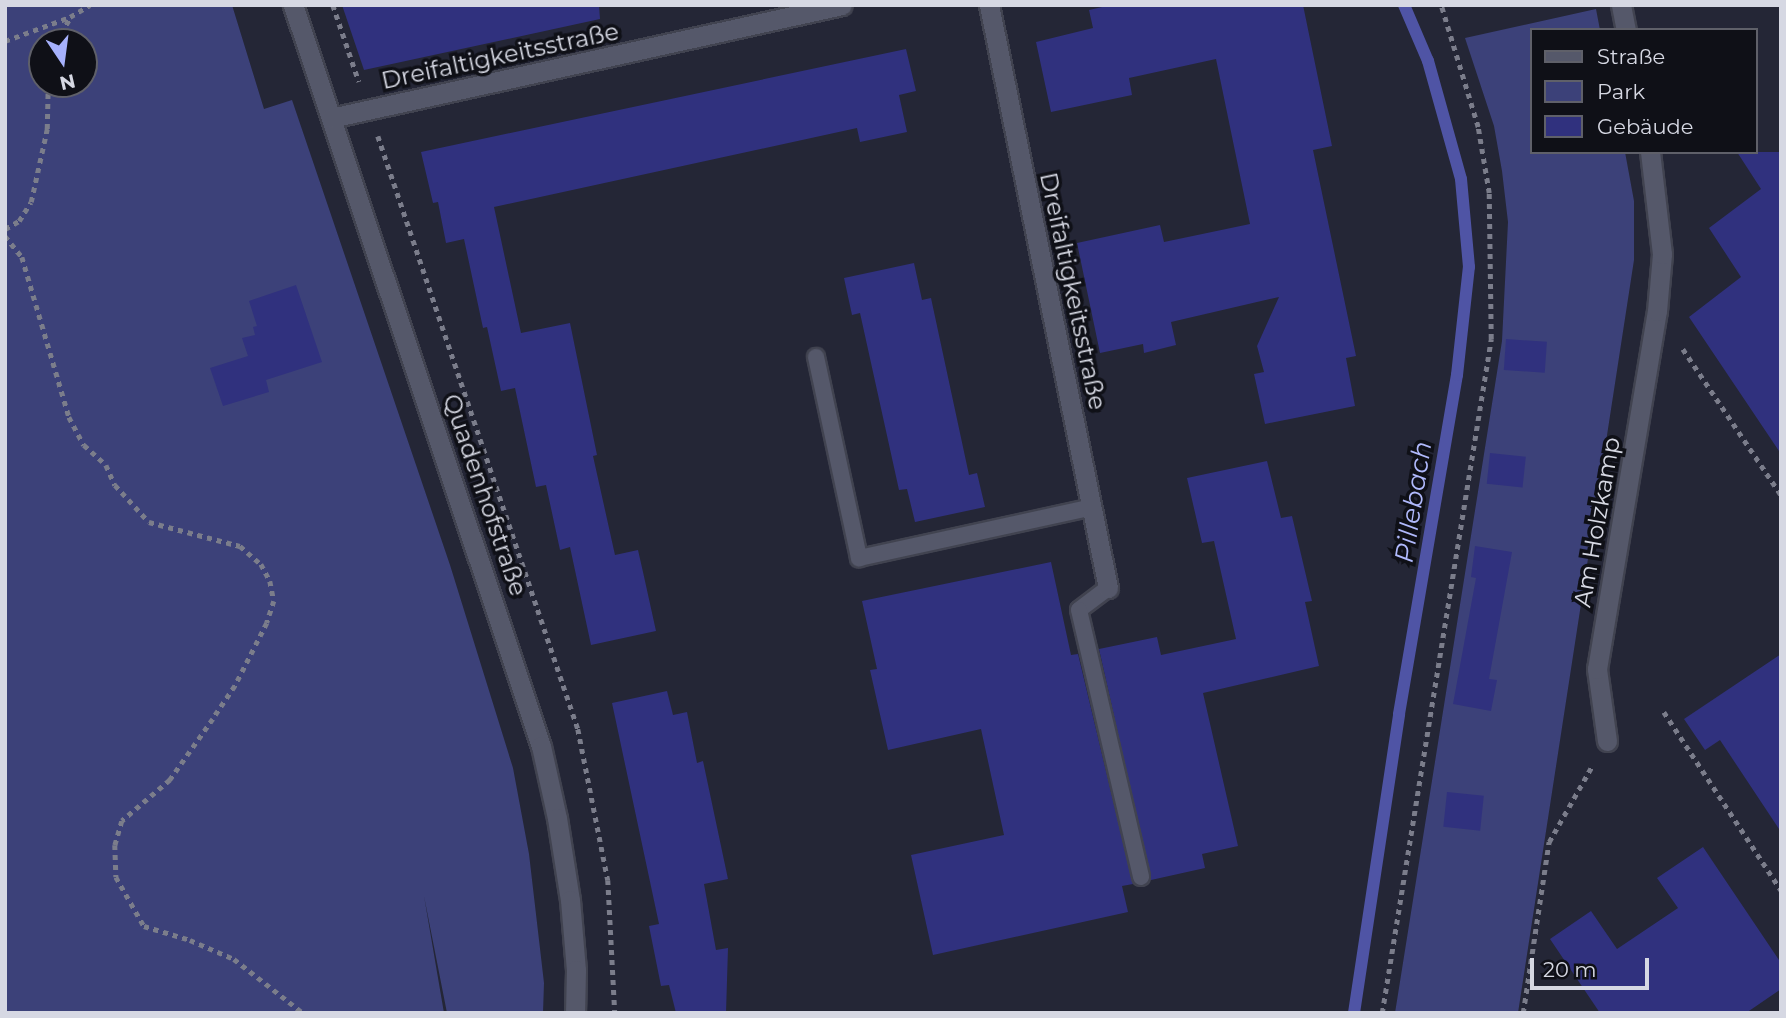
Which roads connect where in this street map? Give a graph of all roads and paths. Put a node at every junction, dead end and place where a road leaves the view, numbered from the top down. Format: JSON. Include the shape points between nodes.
{"nodes":[{"id":1,"x":90,"y":5,"type":"edge"},
{"id":2,"x":293,"y":5,"type":"edge"},
{"id":3,"x":333,"y":5,"type":"edge"},
{"id":4,"x":842,"y":5,"type":"edge"},
{"id":5,"x":989,"y":5,"type":"edge"},
{"id":6,"x":1441,"y":5,"type":"edge"},
{"id":7,"x":1621,"y":5,"type":"edge"},
{"id":8,"x":70,"y":17,"type":"junction"},
{"id":9,"x":64,"y":28,"type":"edge"},
{"id":10,"x":1626,"y":28,"type":"edge"},
{"id":11,"x":5,"y":41,"type":"edge"},
{"id":12,"x":363,"y":93,"type":"dead end"},
{"id":13,"x":48,"y":98,"type":"edge"},
{"id":14,"x":331,"y":118,"type":"junction"},
{"id":15,"x":1650,"y":154,"type":"edge"},
{"id":16,"x":5,"y":229,"type":"edge"},
{"id":17,"x":5,"y":236,"type":"edge"},
{"id":18,"x":1657,"y":311,"type":"junction"},
{"id":19,"x":816,"y":358,"type":"dead end"},
{"id":20,"x":1781,"y":495,"type":"edge"},
{"id":21,"x":1091,"y":507,"type":"junction"},
{"id":22,"x":1108,"y":587,"type":"joint"},
{"id":23,"x":1664,"y":712,"type":"dead end"},
{"id":24,"x":1607,"y":741,"type":"joint"},
{"id":25,"x":1141,"y":877,"type":"dead end"},
{"id":26,"x":1781,"y":890,"type":"edge"},
{"id":27,"x":303,"y":1013,"type":"edge"},
{"id":28,"x":575,"y":1013,"type":"edge"},
{"id":29,"x":1382,"y":1013,"type":"edge"},
{"id":30,"x":1523,"y":1013,"type":"edge"}],
"edges":[{"from":1,"to":8,"type":"path"},
{"from":2,"to":14,"type":"street","name":"Quadenhofstraße"},
{"from":3,"to":12,"type":"path"},
{"from":4,"to":14,"type":"street","name":"Dreifaltigkeitsstraße"},
{"from":5,"to":21,"type":"street","name":"Dreifaltigkeitsstraße"},
{"from":6,"to":29,"type":"path","via":[[1478,127],[1489,193],[1491,339]]},
{"from":7,"to":10,"type":"street"},
{"from":8,"to":9,"type":"path"},
{"from":8,"to":11,"type":"path"},
{"from":13,"to":16,"type":"path","via":[[47,129],[31,202],[19,221]]},
{"from":14,"to":28,"type":"street","name":"Quadenhofstraße","via":[[541,746],[570,900]]},
{"from":15,"to":18,"type":"street","name":"Am Holzkamp","via":[[1662,254]]},
{"from":17,"to":27,"type":"path","via":[[22,257],[69,417],[84,445],[106,465],[115,485],[149,522],[240,546],[261,564],[274,601],[235,686],[213,719],[170,780],[122,821],[115,845],[116,877],[144,926],[234,959]]},
{"from":18,"to":20,"type":"path"},
{"from":18,"to":24,"type":"street","name":"Am Holzkamp","via":[[1597,668]]},
{"from":19,"to":21,"type":"lane","via":[[859,558]]},
{"from":21,"to":22,"type":"street","name":"Dreifaltigkeitsstraße"},
{"from":22,"to":25,"type":"lane","via":[[1079,610]]},
{"from":23,"to":26,"type":"path"},
{"from":24,"to":30,"type":"path","via":[[1549,842]]}]}
